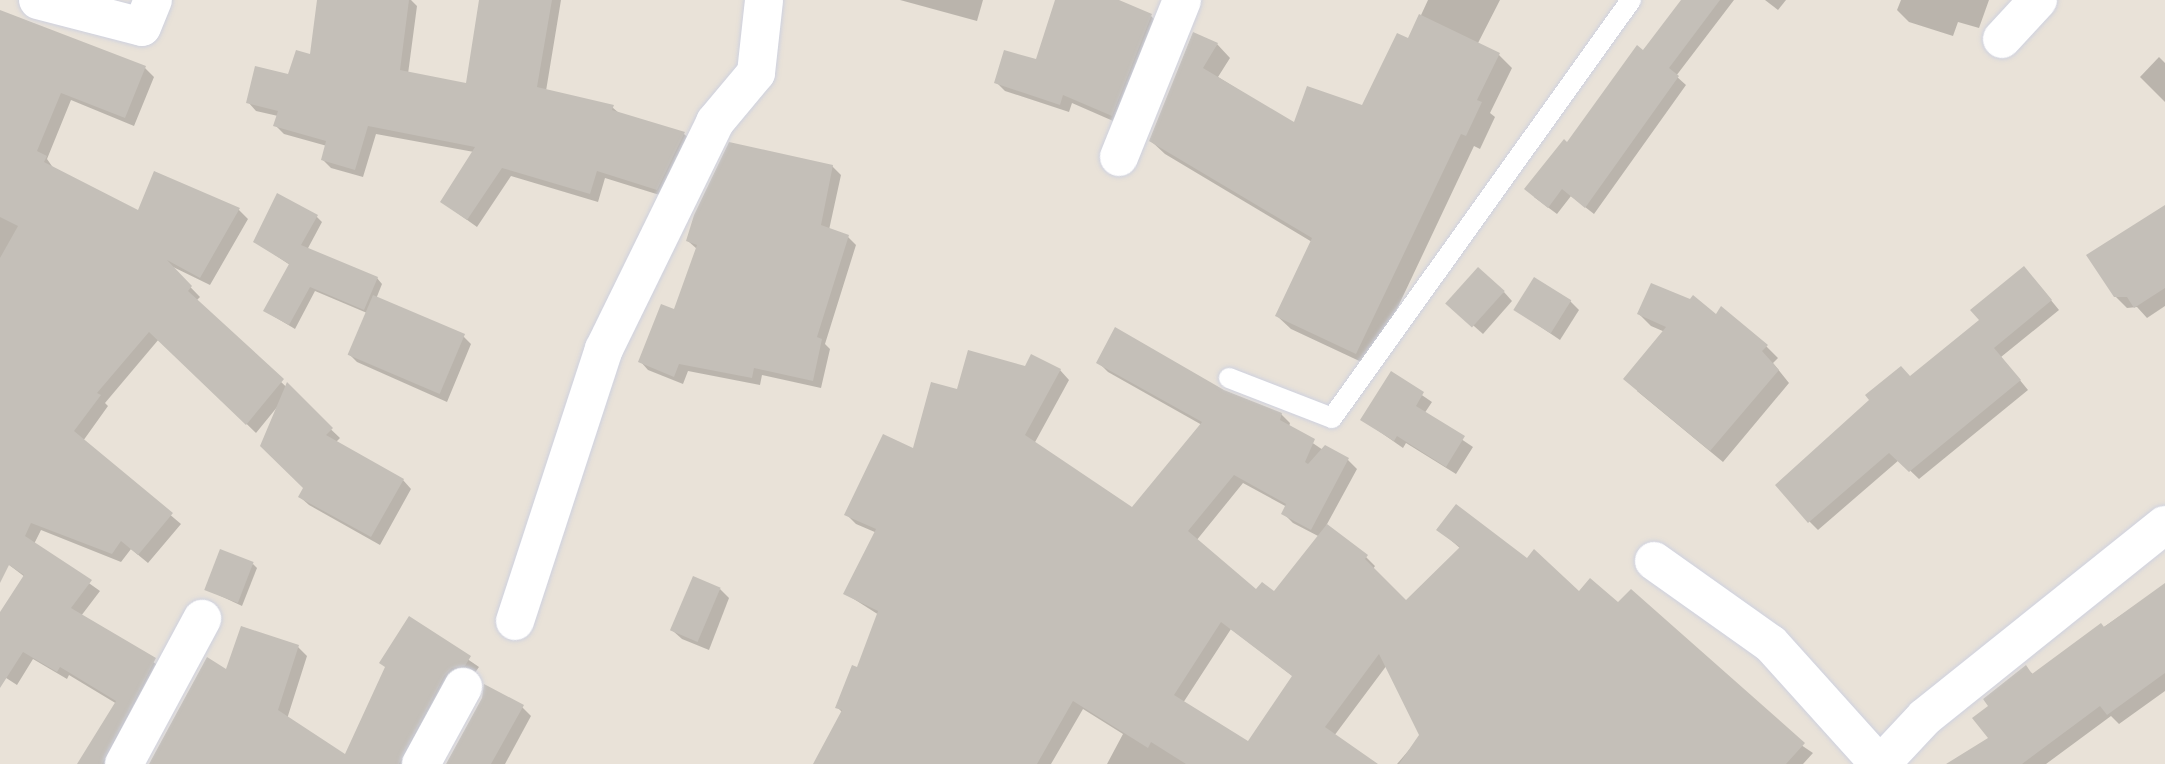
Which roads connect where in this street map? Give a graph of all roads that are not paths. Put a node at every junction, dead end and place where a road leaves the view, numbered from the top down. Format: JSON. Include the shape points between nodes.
{"nodes":[{"id":1,"x":38,"y":0,"type":"edge"},
{"id":2,"x":153,"y":0,"type":"edge"},
{"id":3,"x":764,"y":0,"type":"edge"},
{"id":4,"x":1182,"y":0,"type":"edge"},
{"id":5,"x":1631,"y":0,"type":"edge"},
{"id":6,"x":2038,"y":0,"type":"edge"},
{"id":7,"x":2002,"y":39,"type":"dead end"},
{"id":8,"x":1119,"y":157,"type":"dead end"},
{"id":9,"x":1229,"y":378,"type":"dead end"},
{"id":10,"x":2165,"y":525,"type":"edge"},
{"id":11,"x":1654,"y":561,"type":"dead end"},
{"id":12,"x":202,"y":619,"type":"dead end"},
{"id":13,"x":515,"y":621,"type":"dead end"},
{"id":14,"x":463,"y":687,"type":"dead end"},
{"id":15,"x":124,"y":764,"type":"edge"},
{"id":16,"x":421,"y":764,"type":"edge"},
{"id":17,"x":1880,"y":764,"type":"edge"}],
"edges":[{"from":1,"to":2,"type":"street","via":[[142,27]]},
{"from":3,"to":13,"type":"street","via":[[756,73],[715,122],[604,349]]},
{"from":4,"to":8,"type":"street"},
{"from":5,"to":9,"type":"lane","via":[[1332,418]]},
{"from":6,"to":7,"type":"street"},
{"from":10,"to":17,"type":"street","via":[[1925,717]]},
{"from":11,"to":17,"type":"street","via":[[1771,644]]},
{"from":12,"to":15,"type":"street"},
{"from":14,"to":16,"type":"street"}]}
